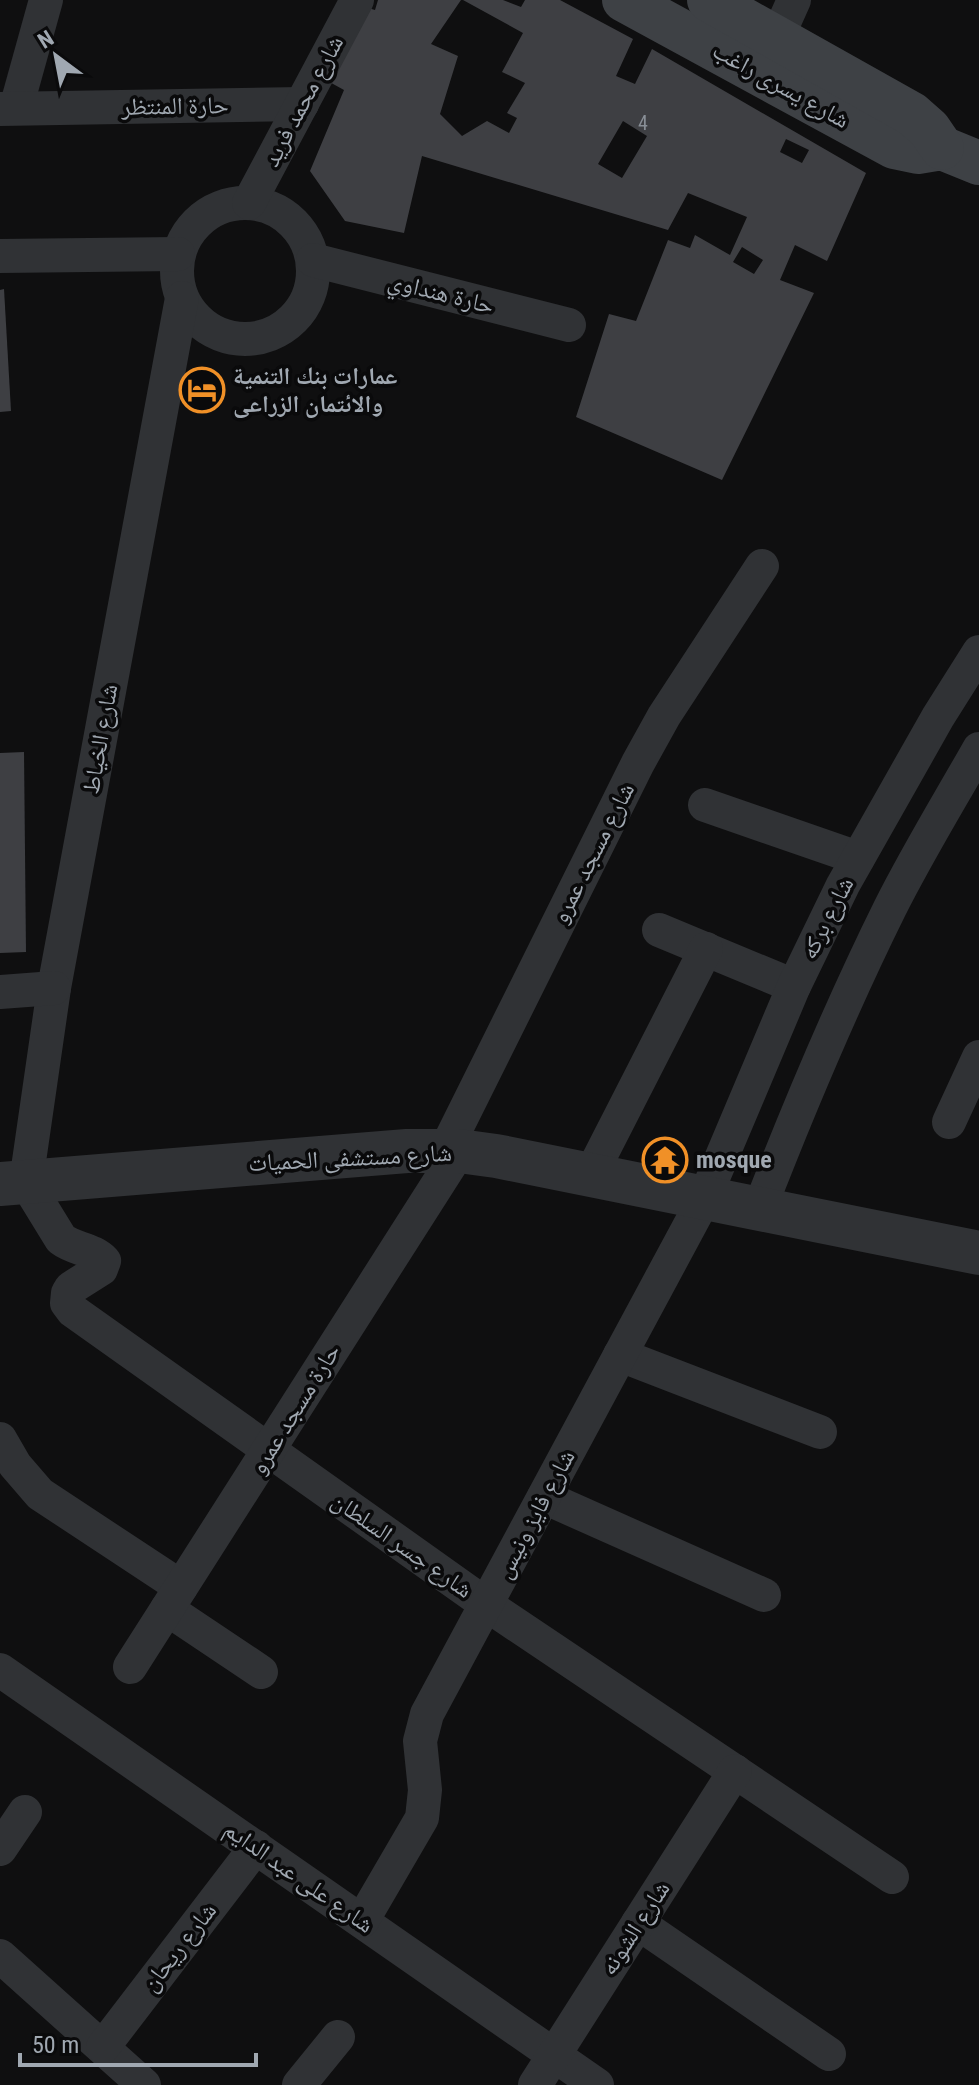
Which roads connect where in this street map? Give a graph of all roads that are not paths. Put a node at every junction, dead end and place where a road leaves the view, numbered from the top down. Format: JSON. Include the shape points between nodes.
{"nodes":[{"id":1,"x":46,"y":0,"type":"edge"},
{"id":2,"x":357,"y":0,"type":"edge"},
{"id":3,"x":624,"y":0,"type":"edge"},
{"id":4,"x":709,"y":0,"type":"edge"},
{"id":5,"x":786,"y":19,"type":"edge"},
{"id":6,"x":302,"y":104,"type":"junction"},
{"id":7,"x":8,"y":109,"type":"edge"},
{"id":8,"x":961,"y":155,"type":"edge"},
{"id":9,"x":249,"y":203,"type":"junction"},
{"id":10,"x":178,"y":254,"type":"junction"},
{"id":11,"x":0,"y":256,"type":"edge"},
{"id":12,"x":313,"y":260,"type":"junction"},
{"id":13,"x":182,"y":298,"type":"junction"},
{"id":14,"x":569,"y":325,"type":"dead end"},
{"id":15,"x":762,"y":566,"type":"dead end"},
{"id":16,"x":979,"y":652,"type":"edge"},
{"id":17,"x":938,"y":717,"type":"junction"},
{"id":18,"x":979,"y":732,"type":"edge"},
{"id":19,"x":979,"y":749,"type":"edge"},
{"id":20,"x":705,"y":805,"type":"dead end"},
{"id":21,"x":850,"y":871,"type":"junction"},
{"id":22,"x":891,"y":905,"type":"junction"},
{"id":23,"x":659,"y":930,"type":"dead end"},
{"id":24,"x":706,"y":949,"type":"junction"},
{"id":25,"x":794,"y":986,"type":"junction"},
{"id":26,"x":54,"y":988,"type":"junction"},
{"id":27,"x":0,"y":992,"type":"edge"},
{"id":28,"x":979,"y":1057,"type":"edge"},
{"id":29,"x":949,"y":1122,"type":"dead end"},
{"id":30,"x":452,"y":1151,"type":"junction"},
{"id":31,"x":590,"y":1176,"type":"junction"},
{"id":32,"x":13,"y":1183,"type":"edge"},
{"id":33,"x":704,"y":1199,"type":"junction"},
{"id":34,"x":759,"y":1210,"type":"junction"},
{"id":35,"x":979,"y":1253,"type":"edge"},
{"id":36,"x":620,"y":1355,"type":"junction"},
{"id":37,"x":820,"y":1432,"type":"dead end"},
{"id":38,"x":0,"y":1439,"type":"edge"},
{"id":39,"x":268,"y":1451,"type":"junction"},
{"id":40,"x":544,"y":1497,"type":"junction"},
{"id":41,"x":764,"y":1595,"type":"dead end"},
{"id":42,"x":174,"y":1598,"type":"junction"},
{"id":43,"x":487,"y":1605,"type":"junction"},
{"id":44,"x":130,"y":1667,"type":"dead end"},
{"id":45,"x":0,"y":1670,"type":"edge"},
{"id":46,"x":261,"y":1672,"type":"dead end"},
{"id":47,"x":735,"y":1771,"type":"junction"},
{"id":48,"x":25,"y":1812,"type":"dead end"},
{"id":49,"x":256,"y":1847,"type":"junction"},
{"id":50,"x":0,"y":1849,"type":"edge"},
{"id":51,"x":892,"y":1877,"type":"dead end"},
{"id":52,"x":362,"y":1921,"type":"junction"},
{"id":53,"x":638,"y":1923,"type":"junction"},
{"id":54,"x":0,"y":1956,"type":"edge"},
{"id":55,"x":338,"y":2037,"type":"dead end"},
{"id":56,"x":103,"y":2047,"type":"junction"},
{"id":57,"x":829,"y":2054,"type":"dead end"},
{"id":58,"x":554,"y":2055,"type":"junction"},
{"id":59,"x":144,"y":2085,"type":"edge"},
{"id":60,"x":299,"y":2085,"type":"edge"},
{"id":61,"x":535,"y":2085,"type":"edge"},
{"id":62,"x":597,"y":2085,"type":"edge"}],
"edges":[{"from":1,"to":7,"type":"street"},
{"from":2,"to":6,"type":"street","name":"شارع محمد فريد"},
{"from":3,"to":8,"type":"main road","name":"شارع يسرى راغب","via":[[894,147]]},
{"from":4,"to":5,"type":"main road","name":"شارع يسرى راغب"},
{"from":5,"to":8,"type":"main road","name":"شارع يسرى راغب"},
{"from":6,"to":7,"type":"street","name":"حارة المنتظر"},
{"from":6,"to":9,"type":"street","name":"شارع محمد فريد"},
{"from":9,"to":10,"type":"street","via":[[213,211],[192,229]]},
{"from":9,"to":12,"type":"street","via":[[284,214],[298,227]]},
{"from":10,"to":11,"type":"street"},
{"from":10,"to":13,"type":"street"},
{"from":12,"to":13,"type":"street","via":[[308,299],[282,329],[264,337],[225,337],[207,328]]},
{"from":12,"to":14,"type":"street","name":"حارة هنداوي"},
{"from":13,"to":26,"type":"street","name":"شارع الخياط"},
{"from":15,"to":30,"type":"street","name":"شارع مسجد عمرو","via":[[651,740]]},
{"from":16,"to":17,"type":"street","name":"شارع بركه"},
{"from":17,"to":18,"type":"street"},
{"from":17,"to":21,"type":"street","name":"شارع بركه"},
{"from":19,"to":22,"type":"street"},
{"from":20,"to":21,"type":"street"},
{"from":21,"to":22,"type":"street"},
{"from":21,"to":25,"type":"street","name":"شارع بركه"},
{"from":22,"to":34,"type":"street","via":[[836,1020]]},
{"from":23,"to":24,"type":"street"},
{"from":24,"to":25,"type":"street"},
{"from":24,"to":31,"type":"street"},
{"from":25,"to":33,"type":"street","name":"شارع بركه"},
{"from":26,"to":27,"type":"street"},
{"from":26,"to":32,"type":"street","name":"شارع الخياط"},
{"from":28,"to":29,"type":"street"},
{"from":30,"to":31,"type":"street","name":"شارع مستشفى الحميات"},
{"from":30,"to":32,"type":"street","name":"شارع مستشفى الحميات"},
{"from":30,"to":39,"type":"street","name":"حارة مسجد عمرو"},
{"from":31,"to":33,"type":"street","name":"شارع مستشفى الحميات"},
{"from":32,"to":39,"type":"street","name":"شارع جسر السلطان","via":[[66,1244],[104,1261],[101,1269],[71,1288],[69,1308]]},
{"from":33,"to":34,"type":"street","name":"شارع مستشفى الحميات"},
{"from":33,"to":36,"type":"street","name":"شارع فايز ونيس"},
{"from":34,"to":35,"type":"street","name":"شارع مستشفى الحميات"},
{"from":36,"to":37,"type":"street"},
{"from":36,"to":40,"type":"street","name":"شارع فايز ونيس"},
{"from":38,"to":42,"type":"street","via":[[40,1494]]},
{"from":39,"to":42,"type":"street","name":"حارة مسجد عمرو"},
{"from":39,"to":43,"type":"street","name":"شارع جسر السلطان"},
{"from":40,"to":41,"type":"street"},
{"from":40,"to":43,"type":"street","name":"شارع فايز ونيس"},
{"from":42,"to":44,"type":"street","name":"حارة مسجد عمرو"},
{"from":42,"to":46,"type":"street"},
{"from":43,"to":47,"type":"street","name":"شارع جسر السلطان"},
{"from":43,"to":52,"type":"street","name":"شارع فايز ونيس","via":[[422,1727],[422,1818]]},
{"from":45,"to":49,"type":"street","name":"شارع على عبد الدايم"},
{"from":47,"to":51,"type":"street","name":"شارع جسر السلطان"},
{"from":47,"to":53,"type":"street","name":"شارع الشونه"},
{"from":48,"to":50,"type":"street"},
{"from":49,"to":52,"type":"street","name":"شارع على عبد الدايم"},
{"from":49,"to":56,"type":"street","name":"شارع ريحان"},
{"from":52,"to":58,"type":"street","name":"شارع على عبد الدايم"},
{"from":53,"to":57,"type":"street"},
{"from":53,"to":58,"type":"street","name":"شارع الشونه"},
{"from":54,"to":56,"type":"street"},
{"from":55,"to":60,"type":"street"},
{"from":56,"to":59,"type":"street"},
{"from":58,"to":61,"type":"street","name":"شارع الشونه"},
{"from":58,"to":62,"type":"street","name":"شارع على عبد الدايم"}]}
